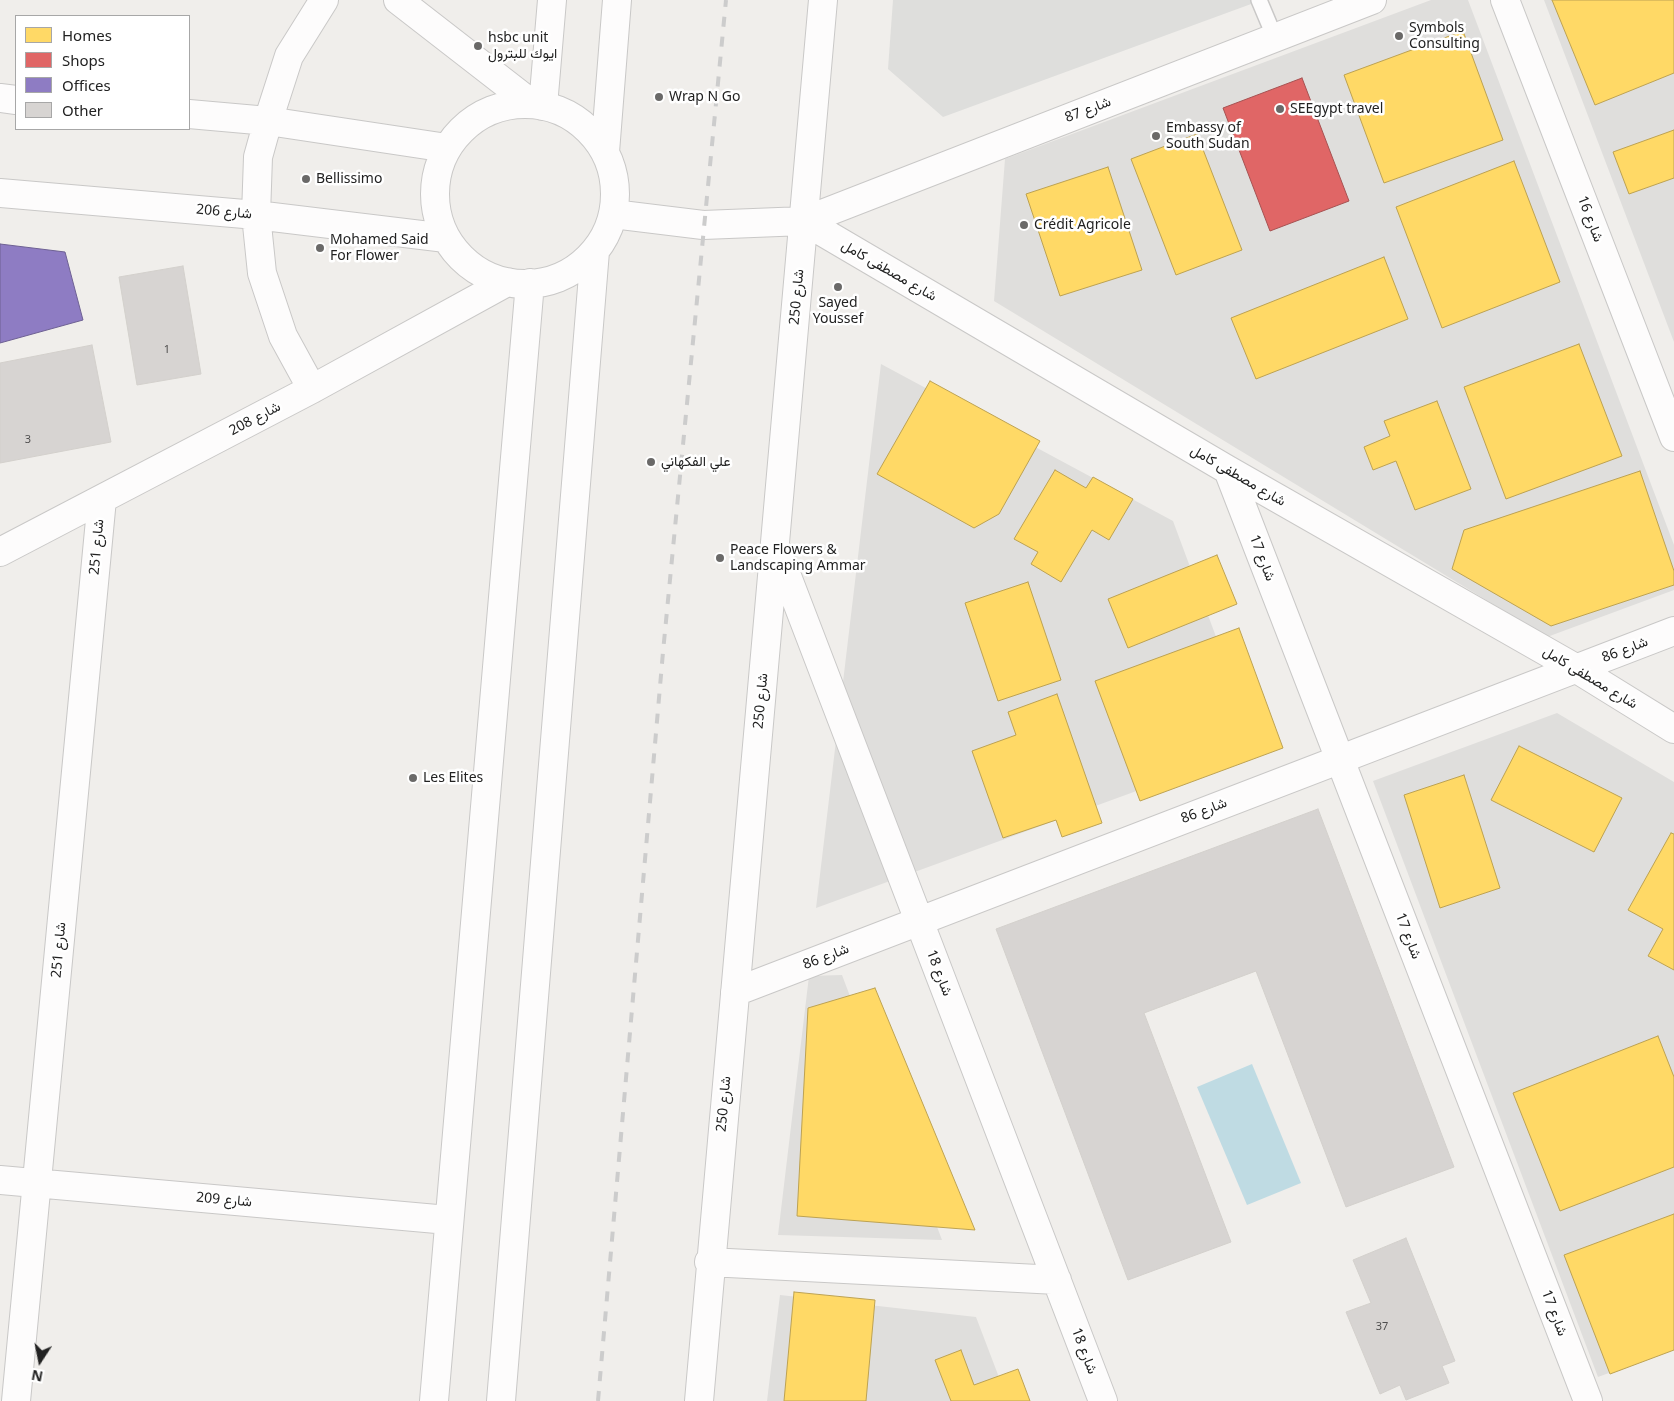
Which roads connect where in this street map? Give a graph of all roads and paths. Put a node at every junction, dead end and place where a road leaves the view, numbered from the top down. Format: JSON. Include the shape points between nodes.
{"nodes":[{"id":1,"x":324,"y":0,"type":"edge"},
{"id":2,"x":398,"y":0,"type":"edge"},
{"id":3,"x":552,"y":0,"type":"edge"},
{"id":4,"x":617,"y":0,"type":"edge"},
{"id":5,"x":823,"y":0,"type":"edge"},
{"id":6,"x":1259,"y":0,"type":"edge"},
{"id":7,"x":1372,"y":0,"type":"edge"},
{"id":8,"x":1505,"y":0,"type":"edge"},
{"id":9,"x":1275,"y":38,"type":"junction"},
{"id":10,"x":0,"y":98,"type":"edge"},
{"id":11,"x":15,"y":100,"type":"edge"},
{"id":12,"x":538,"y":105,"type":"junction"},
{"id":13,"x":190,"y":114,"type":"edge"},
{"id":14,"x":268,"y":121,"type":"junction"},
{"id":15,"x":448,"y":148,"type":"junction"},
{"id":16,"x":605,"y":152,"type":"junction"},
{"id":17,"x":0,"y":192,"type":"edge"},
{"id":18,"x":613,"y":214,"type":"junction"},
{"id":19,"x":256,"y":215,"type":"junction"},
{"id":20,"x":804,"y":221,"type":"junction"},
{"id":21,"x":446,"y":238,"type":"junction"},
{"id":22,"x":595,"y":251,"type":"junction"},
{"id":23,"x":518,"y":283,"type":"junction"},
{"id":24,"x":312,"y":389,"type":"junction"},
{"id":25,"x":1674,"y":437,"type":"edge"},
{"id":26,"x":1228,"y":470,"type":"junction"},
{"id":27,"x":102,"y":499,"type":"junction"},
{"id":28,"x":775,"y":545,"type":"junction"},
{"id":29,"x":0,"y":552,"type":"edge"},
{"id":30,"x":1674,"y":631,"type":"edge"},
{"id":31,"x":1577,"y":669,"type":"junction"},
{"id":32,"x":1674,"y":729,"type":"edge"},
{"id":33,"x":1340,"y":760,"type":"junction"},
{"id":34,"x":919,"y":921,"type":"junction"},
{"id":35,"x":735,"y":992,"type":"junction"},
{"id":36,"x":0,"y":1180,"type":"edge"},
{"id":37,"x":38,"y":1183,"type":"junction"},
{"id":38,"x":448,"y":1220,"type":"junction"},
{"id":39,"x":709,"y":1262,"type":"junction"},
{"id":40,"x":1057,"y":1280,"type":"junction"},
{"id":41,"x":16,"y":1401,"type":"edge"},
{"id":42,"x":434,"y":1401,"type":"edge"},
{"id":43,"x":501,"y":1401,"type":"edge"},
{"id":44,"x":699,"y":1401,"type":"edge"},
{"id":45,"x":1103,"y":1401,"type":"edge"},
{"id":46,"x":1588,"y":1401,"type":"edge"}],
"edges":[{"from":1,"to":14,"type":"street","via":[[289,56]]},
{"from":2,"to":12,"type":"street"},
{"from":3,"to":12,"type":"street"},
{"from":4,"to":16,"type":"street"},
{"from":5,"to":20,"type":"street","name":"شارع 250"},
{"from":6,"to":9,"type":"lane"},
{"from":7,"to":9,"type":"street","name":"شارع 87"},
{"from":8,"to":25,"type":"street","name":"شارع 16"},
{"from":9,"to":20,"type":"street","name":"شارع 87"},
{"from":10,"to":11,"type":"street"},
{"from":12,"to":15,"type":"street","via":[[512,104],[493,110],[465,128]]},
{"from":12,"to":16,"type":"street","via":[[568,115],[589,131]]},
{"from":13,"to":14,"type":"street"},
{"from":14,"to":15,"type":"street"},
{"from":14,"to":19,"type":"street","via":[[258,157]]},
{"from":15,"to":21,"type":"street","via":[[438,170],[435,192],[438,216]]},
{"from":16,"to":18,"type":"street","via":[[613,172],[616,193]]},
{"from":17,"to":19,"type":"street","name":"شارع 206"},
{"from":18,"to":20,"type":"street","via":[[703,225]]},
{"from":18,"to":22,"type":"street"},
{"from":19,"to":21,"type":"street","name":"شارع 206"},
{"from":19,"to":24,"type":"street","via":[[262,273],[283,336]]},
{"from":20,"to":26,"type":"street","name":"شارع مصطفى كامل"},
{"from":20,"to":28,"type":"street","name":"شارع 250"},
{"from":21,"to":23,"type":"street","via":[[462,258],[483,273]]},
{"from":22,"to":23,"type":"street","name":"شارع 208","via":[[559,277]]},
{"from":22,"to":43,"type":"street"},
{"from":23,"to":24,"type":"street","name":"شارع 208"},
{"from":23,"to":38,"type":"street"},
{"from":24,"to":27,"type":"street","name":"شارع 208"},
{"from":26,"to":31,"type":"street","name":"شارع مصطفى كامل"},
{"from":26,"to":33,"type":"street","name":"شارع 17"},
{"from":27,"to":29,"type":"street","name":"شارع 208"},
{"from":27,"to":37,"type":"street","name":"شارع 251"},
{"from":28,"to":34,"type":"street","name":"شارع 18"},
{"from":28,"to":35,"type":"street","name":"شارع 250"},
{"from":30,"to":31,"type":"street","name":"شارع 86"},
{"from":31,"to":32,"type":"street","name":"شارع مصطفى كامل"},
{"from":31,"to":33,"type":"street","name":"شارع 86"},
{"from":33,"to":34,"type":"street","name":"شارع 86"},
{"from":33,"to":46,"type":"street","name":"شارع 17"},
{"from":34,"to":35,"type":"street","name":"شارع 86"},
{"from":34,"to":40,"type":"street","name":"شارع 18"},
{"from":35,"to":39,"type":"street","name":"شارع 250"},
{"from":36,"to":37,"type":"street","name":"شارع 209"},
{"from":37,"to":38,"type":"street","name":"شارع 209"},
{"from":37,"to":41,"type":"street","name":"شارع 251"},
{"from":38,"to":42,"type":"street"},
{"from":39,"to":40,"type":"street"},
{"from":39,"to":44,"type":"street","name":"شارع 250"},
{"from":40,"to":45,"type":"street","name":"شارع 18"}]}
